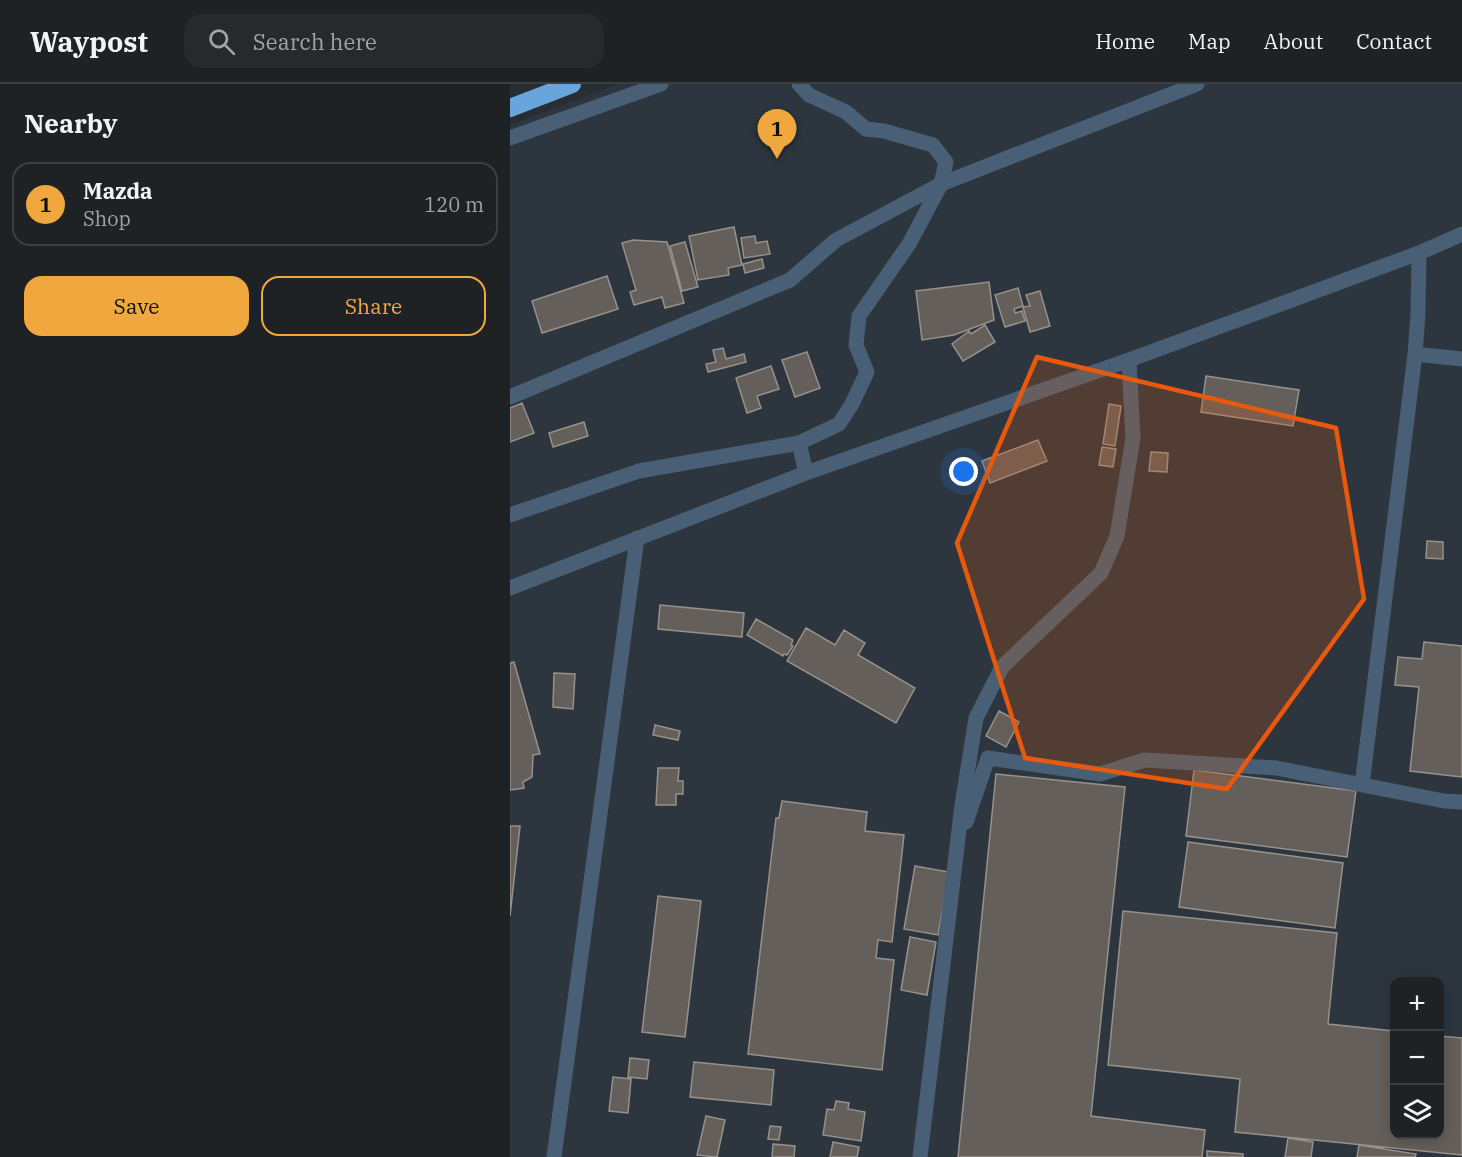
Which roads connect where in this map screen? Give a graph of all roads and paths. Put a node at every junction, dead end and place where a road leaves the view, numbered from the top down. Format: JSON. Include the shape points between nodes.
{"nodes":[{"id":1,"x":572,"y":84,"type":"edge"},
{"id":2,"x":661,"y":84,"type":"edge"},
{"id":3,"x":799,"y":84,"type":"edge"},
{"id":4,"x":1197,"y":84,"type":"edge"},
{"id":5,"x":510,"y":108,"type":"edge"},
{"id":6,"x":510,"y":138,"type":"edge"},
{"id":7,"x":941,"y":184,"type":"junction"},
{"id":8,"x":1462,"y":234,"type":"edge"},
{"id":9,"x":1419,"y":253,"type":"junction"},
{"id":10,"x":1415,"y":354,"type":"junction"},
{"id":11,"x":1462,"y":359,"type":"edge"},
{"id":12,"x":1129,"y":360,"type":"junction"},
{"id":13,"x":510,"y":397,"type":"edge"},
{"id":14,"x":799,"y":443,"type":"junction"},
{"id":15,"x":806,"y":473,"type":"junction"},
{"id":16,"x":510,"y":515,"type":"edge"},
{"id":17,"x":637,"y":538,"type":"junction"},
{"id":18,"x":510,"y":588,"type":"edge"},
{"id":19,"x":1362,"y":785,"type":"junction"},
{"id":20,"x":1462,"y":802,"type":"edge"},
{"id":21,"x":957,"y":847,"type":"junction"},
{"id":22,"x":554,"y":1157,"type":"edge"},
{"id":23,"x":920,"y":1157,"type":"edge"}],
"edges":[{"from":1,"to":5,"type":"highway"},
{"from":2,"to":6,"type":"street"},
{"from":3,"to":7,"type":"street","via":[[809,95],[846,112],[866,129],[933,145],[946,162]]},
{"from":4,"to":7,"type":"street"},
{"from":7,"to":13,"type":"street","via":[[836,240],[790,280]]},
{"from":7,"to":14,"type":"street","via":[[909,244],[859,316],[856,345],[867,372],[852,404],[839,424]]},
{"from":8,"to":9,"type":"street"},
{"from":9,"to":10,"type":"street"},
{"from":9,"to":12,"type":"street"},
{"from":10,"to":11,"type":"street"},
{"from":10,"to":19,"type":"street"},
{"from":12,"to":15,"type":"street"},
{"from":12,"to":21,"type":"street","via":[[1133,438],[1117,536],[1101,573],[1002,667],[976,718]]},
{"from":14,"to":15,"type":"street"},
{"from":14,"to":16,"type":"street","via":[[639,471]]},
{"from":15,"to":17,"type":"street"},
{"from":17,"to":18,"type":"street"},
{"from":17,"to":22,"type":"street"},
{"from":19,"to":20,"type":"street"},
{"from":19,"to":21,"type":"street","via":[[1276,768],[1145,760],[1100,774],[988,759]]},
{"from":21,"to":23,"type":"street"}]}
